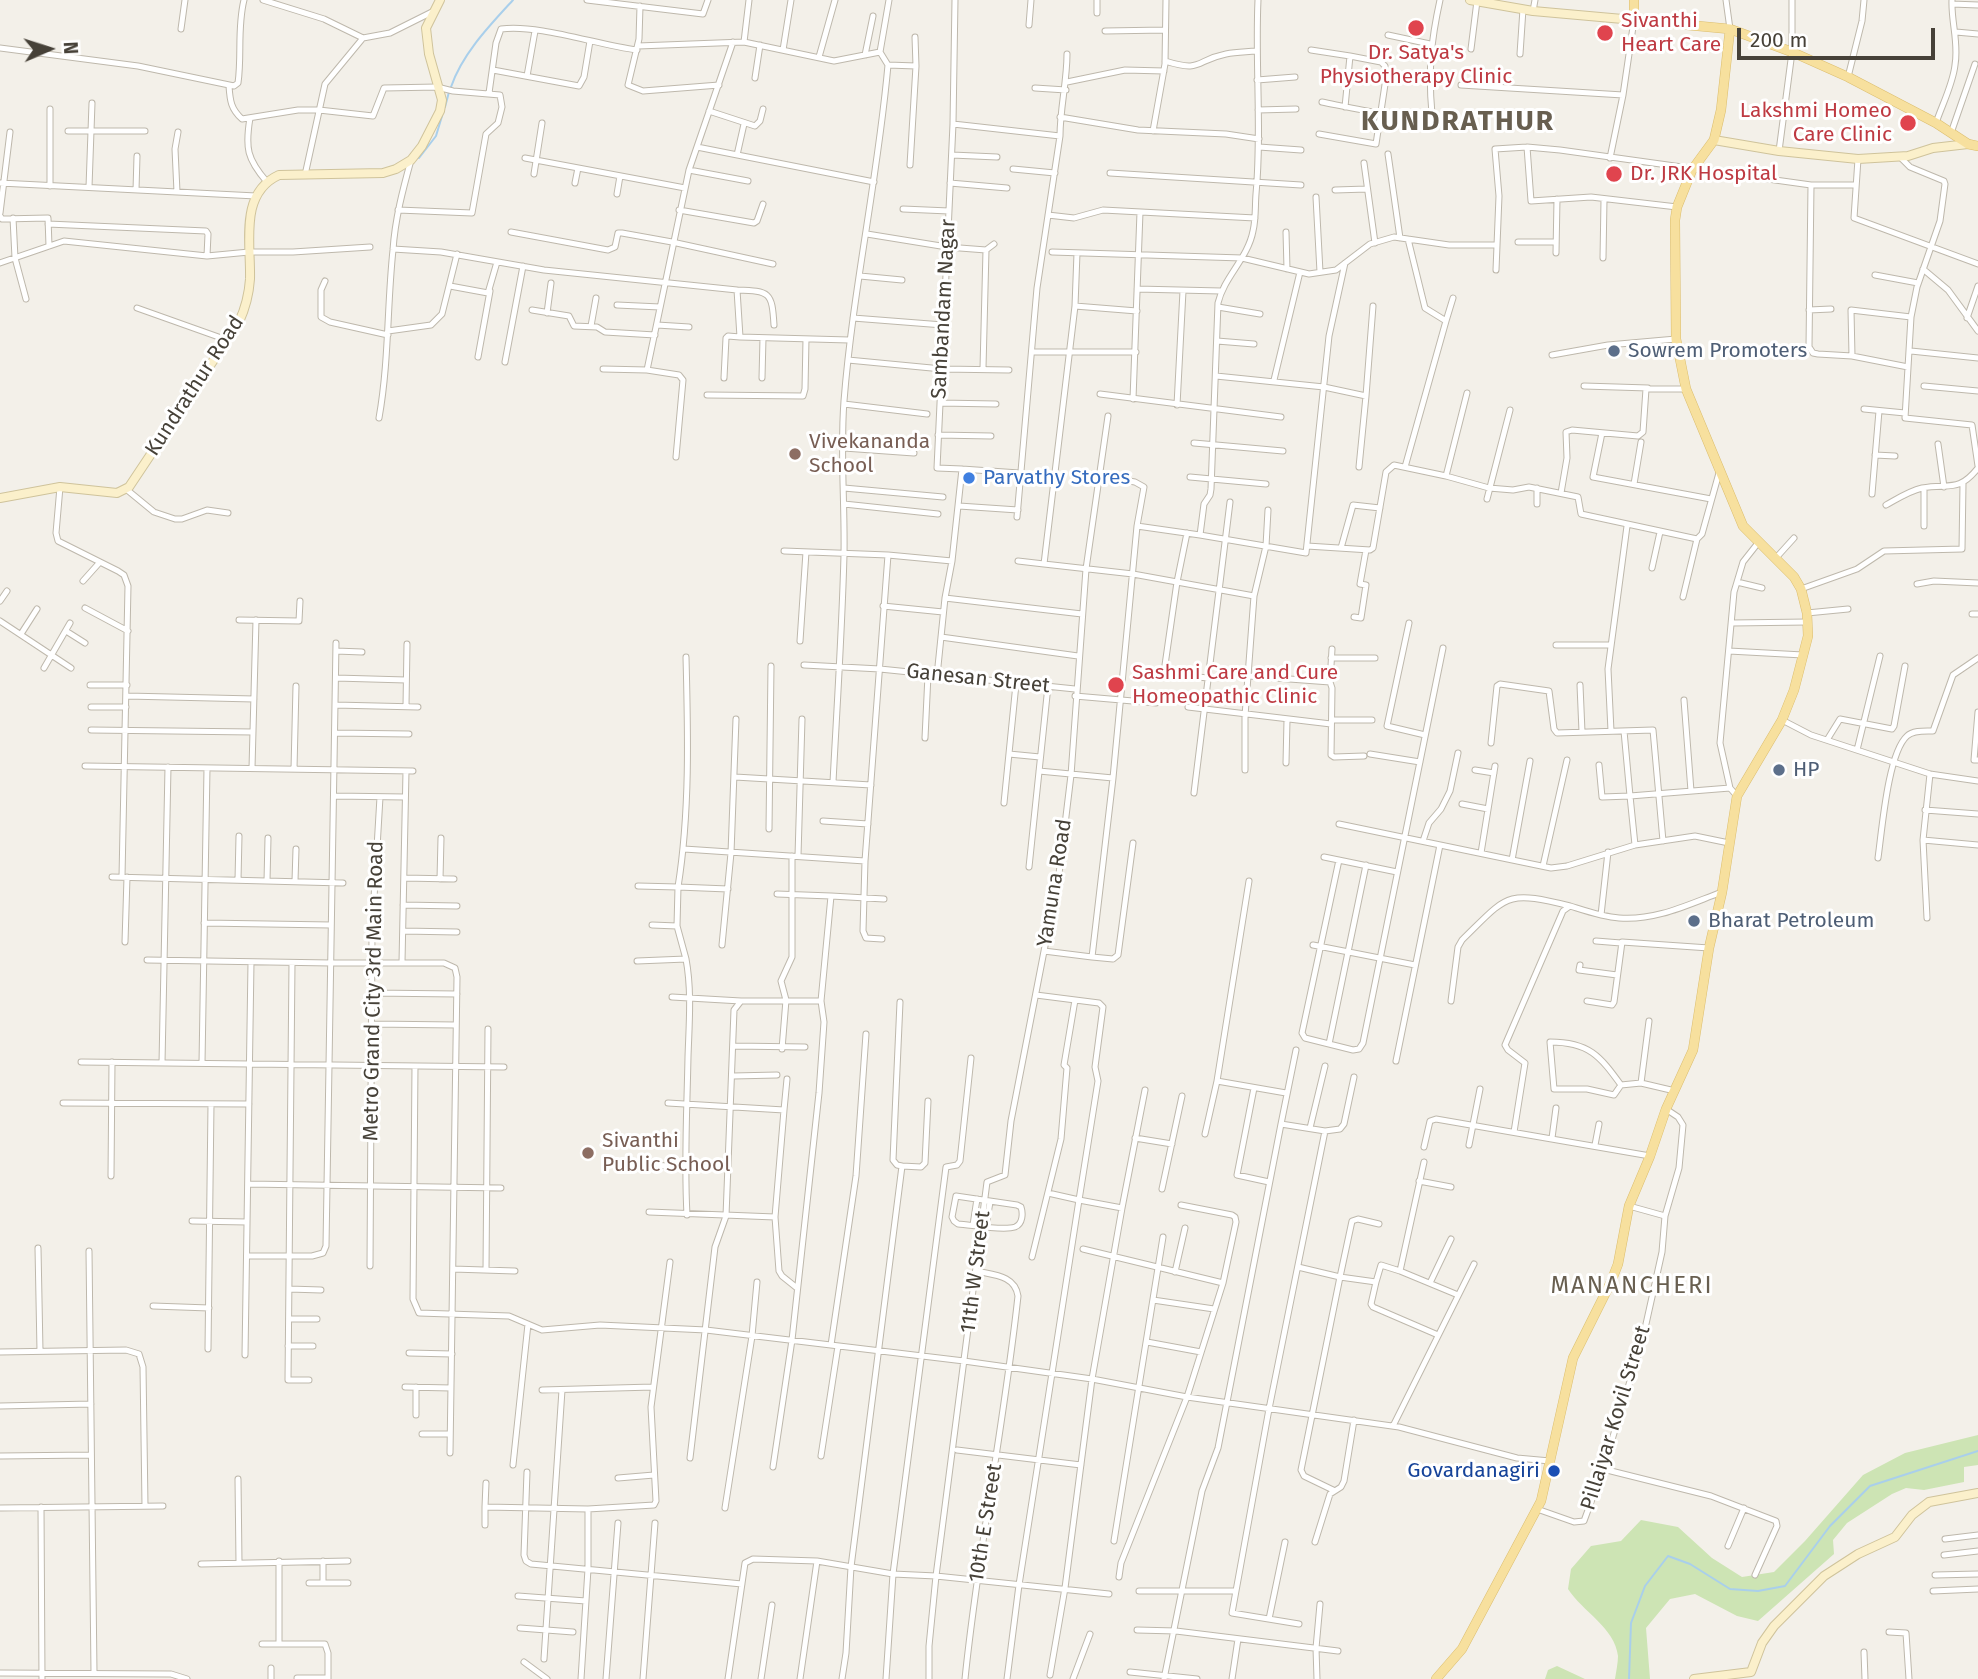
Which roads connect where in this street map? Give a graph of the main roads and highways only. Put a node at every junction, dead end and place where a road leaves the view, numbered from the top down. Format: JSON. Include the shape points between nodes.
{"nodes":[{"id":1,"x":1634,"y":0,"type":"edge"},
{"id":2,"x":1730,"y":29,"type":"junction"},
{"id":3,"x":1978,"y":146,"type":"edge"},
{"id":4,"x":1436,"y":1679,"type":"edge"}],
"edges":[{"from":1,"to":2,"type":"main road","via":[[1634,20]]},
{"from":2,"to":3,"type":"main road","via":[[1848,76]]},
{"from":2,"to":4,"type":"main road","via":[[1714,140],[1692,170],[1677,207],[1676,339],[1686,389],[1743,526],[1794,577],[1801,589],[1808,636],[1782,720],[1737,796],[1693,1050],[1629,1206],[1618,1264],[1573,1359],[1537,1509],[1462,1649]]}]}
